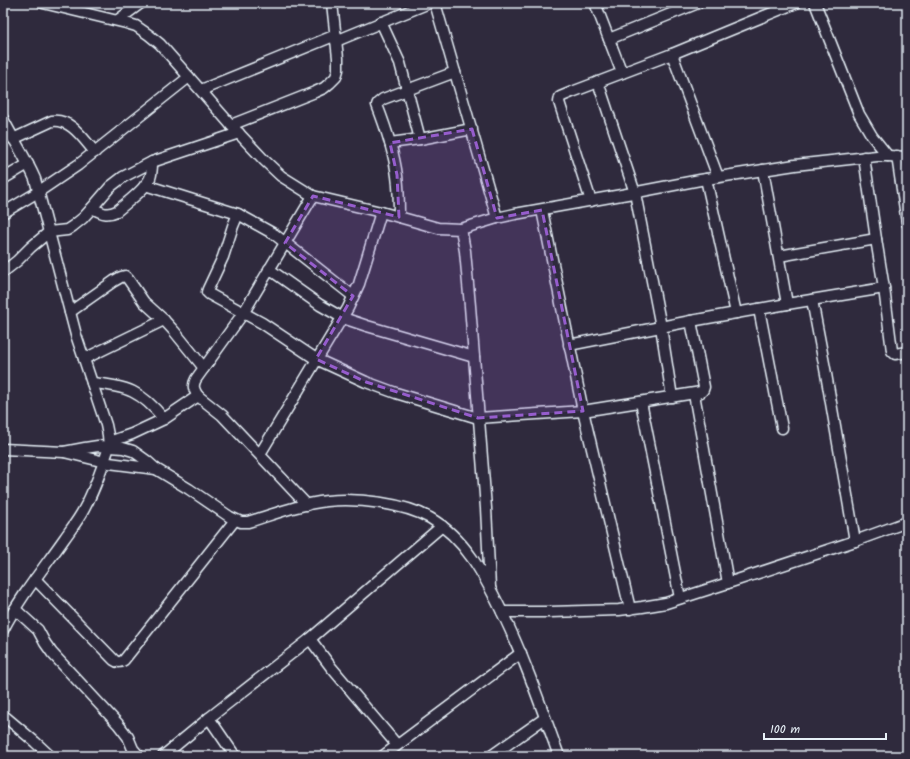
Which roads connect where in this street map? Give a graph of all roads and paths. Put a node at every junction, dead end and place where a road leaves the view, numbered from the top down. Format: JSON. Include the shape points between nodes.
{"nodes":[{"id":1,"x":44,"y":3,"type":"edge"},
{"id":2,"x":141,"y":3,"type":"edge"},
{"id":3,"x":332,"y":3,"type":"edge"},
{"id":4,"x":429,"y":3,"type":"edge"},
{"id":5,"x":435,"y":3,"type":"edge"},
{"id":6,"x":596,"y":3,"type":"edge"},
{"id":7,"x":698,"y":3,"type":"edge"},
{"id":8,"x":796,"y":3,"type":"edge"},
{"id":9,"x":815,"y":3,"type":"edge"},
{"id":10,"x":76,"y":7,"type":"edge"},
{"id":11,"x":118,"y":20,"type":"junction"},
{"id":12,"x":381,"y":22,"type":"junction"},
{"id":13,"x":336,"y":38,"type":"junction"},
{"id":14,"x":609,"y":39,"type":"junction"},
{"id":15,"x":672,"y":54,"type":"junction"},
{"id":16,"x":455,"y":72,"type":"junction"},
{"id":17,"x":622,"y":73,"type":"junction"},
{"id":18,"x":189,"y":77,"type":"junction"},
{"id":19,"x":598,"y":82,"type":"junction"},
{"id":20,"x":201,"y":90,"type":"junction"},
{"id":21,"x":406,"y":90,"type":"junction"},
{"id":22,"x":3,"y":119,"type":"edge"},
{"id":23,"x":231,"y":125,"type":"junction"},
{"id":24,"x":472,"y":129,"type":"junction"},
{"id":25,"x":239,"y":133,"type":"junction"},
{"id":26,"x":13,"y":139,"type":"junction"},
{"id":27,"x":420,"y":139,"type":"junction"},
{"id":28,"x":390,"y":143,"type":"junction"},
{"id":29,"x":95,"y":152,"type":"junction"},
{"id":30,"x":864,"y":157,"type":"junction"},
{"id":31,"x":897,"y":157,"type":"edge"},
{"id":32,"x":152,"y":162,"type":"junction"},
{"id":33,"x":28,"y":164,"type":"junction"},
{"id":34,"x":763,"y":170,"type":"junction"},
{"id":35,"x":718,"y":177,"type":"junction"},
{"id":36,"x":706,"y":179,"type":"junction"},
{"id":37,"x":3,"y":180,"type":"edge"},
{"id":38,"x":146,"y":185,"type":"junction"},
{"id":39,"x":38,"y":192,"type":"junction"},
{"id":40,"x":635,"y":193,"type":"junction"},
{"id":41,"x":313,"y":196,"type":"junction"},
{"id":42,"x":591,"y":201,"type":"junction"},
{"id":43,"x":92,"y":208,"type":"junction"},
{"id":44,"x":542,"y":210,"type":"junction"},
{"id":45,"x":381,"y":212,"type":"junction"},
{"id":46,"x":3,"y":213,"type":"edge"},
{"id":47,"x":238,"y":214,"type":"junction"},
{"id":48,"x":399,"y":216,"type":"junction"},
{"id":49,"x":497,"y":218,"type":"junction"},
{"id":50,"x":907,"y":223,"type":"edge"},
{"id":51,"x":461,"y":229,"type":"junction"},
{"id":52,"x":49,"y":232,"type":"junction"},
{"id":53,"x":876,"y":239,"type":"junction"},
{"id":54,"x":285,"y":243,"type":"junction"},
{"id":55,"x":779,"y":256,"type":"junction"},
{"id":56,"x":269,"y":269,"type":"junction"},
{"id":57,"x":3,"y":272,"type":"edge"},
{"id":58,"x":884,"y":288,"type":"junction"},
{"id":59,"x":353,"y":296,"type":"junction"},
{"id":60,"x":812,"y":300,"type":"junction"},
{"id":61,"x":787,"y":304,"type":"junction"},
{"id":62,"x":759,"y":309,"type":"junction"},
{"id":63,"x":70,"y":312,"type":"junction"},
{"id":64,"x":244,"y":312,"type":"junction"},
{"id":65,"x":736,"y":313,"type":"junction"},
{"id":66,"x":343,"y":318,"type":"junction"},
{"id":67,"x":164,"y":320,"type":"junction"},
{"id":68,"x":691,"y":321,"type":"junction"},
{"id":69,"x":661,"y":327,"type":"junction"},
{"id":70,"x":570,"y":345,"type":"junction"},
{"id":71,"x":907,"y":352,"type":"edge"},
{"id":72,"x":474,"y":357,"type":"junction"},
{"id":73,"x":316,"y":359,"type":"junction"},
{"id":74,"x":84,"y":360,"type":"junction"},
{"id":75,"x":204,"y":368,"type":"junction"},
{"id":76,"x":92,"y":383,"type":"junction"},
{"id":77,"x":694,"y":394,"type":"junction"},
{"id":78,"x":198,"y":396,"type":"junction"},
{"id":79,"x":672,"y":397,"type":"junction"},
{"id":80,"x":641,"y":402,"type":"junction"},
{"id":81,"x":583,"y":411,"type":"junction"},
{"id":82,"x":478,"y":418,"type":"junction"},
{"id":83,"x":164,"y":419,"type":"junction"},
{"id":84,"x":782,"y":428,"type":"dead end"},
{"id":85,"x":109,"y":444,"type":"junction"},
{"id":86,"x":3,"y":449,"type":"edge"},
{"id":87,"x":64,"y":452,"type":"junction"},
{"id":88,"x":260,"y":454,"type":"junction"},
{"id":89,"x":104,"y":462,"type":"junction"},
{"id":90,"x":156,"y":469,"type":"junction"},
{"id":91,"x":307,"y":505,"type":"junction"},
{"id":92,"x":235,"y":520,"type":"junction"},
{"id":93,"x":907,"y":522,"type":"edge"},
{"id":94,"x":442,"y":526,"type":"junction"},
{"id":95,"x":855,"y":541,"type":"junction"},
{"id":96,"x":35,"y":579,"type":"junction"},
{"id":97,"x":728,"y":583,"type":"junction"},
{"id":98,"x":490,"y":587,"type":"junction"},
{"id":99,"x":680,"y":598,"type":"junction"},
{"id":100,"x":15,"y":609,"type":"junction"},
{"id":101,"x":630,"y":609,"type":"junction"},
{"id":102,"x":502,"y":612,"type":"junction"},
{"id":103,"x":3,"y":630,"type":"edge"},
{"id":104,"x":310,"y":639,"type":"junction"},
{"id":105,"x":521,"y":653,"type":"junction"},
{"id":106,"x":3,"y":715,"type":"edge"},
{"id":107,"x":209,"y":718,"type":"junction"},
{"id":108,"x":546,"y":718,"type":"junction"},
{"id":109,"x":397,"y":745,"type":"junction"},
{"id":110,"x":50,"y":756,"type":"edge"},
{"id":111,"x":139,"y":756,"type":"edge"},
{"id":112,"x":163,"y":756,"type":"edge"},
{"id":113,"x":235,"y":756,"type":"edge"},
{"id":114,"x":383,"y":756,"type":"edge"},
{"id":115,"x":492,"y":756,"type":"edge"},
{"id":116,"x":559,"y":756,"type":"edge"}],
"edges":[{"from":1,"to":10,"type":"street"},
{"from":2,"to":11,"type":"street"},
{"from":3,"to":13,"type":"street"},
{"from":4,"to":12,"type":"street"},
{"from":5,"to":16,"type":"street"},
{"from":6,"to":14,"type":"street"},
{"from":7,"to":14,"type":"street"},
{"from":8,"to":15,"type":"street"},
{"from":9,"to":31,"type":"street","via":[[859,114],[872,136]]},
{"from":10,"to":11,"type":"street"},
{"from":11,"to":18,"type":"street","via":[[136,26],[149,35],[169,53]]},
{"from":12,"to":13,"type":"street"},
{"from":12,"to":21,"type":"street","via":[[400,63]]},
{"from":13,"to":20,"type":"street"},
{"from":13,"to":23,"type":"street","via":[[338,70],[336,77],[324,88]]},
{"from":14,"to":17,"type":"street"},
{"from":15,"to":17,"type":"street"},
{"from":15,"to":35,"type":"street"},
{"from":16,"to":21,"type":"street"},
{"from":16,"to":24,"type":"street"},
{"from":17,"to":19,"type":"street"},
{"from":18,"to":20,"type":"street"},
{"from":18,"to":29,"type":"street"},
{"from":19,"to":40,"type":"street"},
{"from":19,"to":42,"type":"street","via":[[560,97],[559,100]]},
{"from":20,"to":23,"type":"street"},
{"from":21,"to":27,"type":"street"},
{"from":21,"to":28,"type":"street","via":[[383,99],[377,105]]},
{"from":22,"to":26,"type":"street"},
{"from":23,"to":25,"type":"street"},
{"from":24,"to":27,"type":"street"},
{"from":24,"to":49,"type":"street"},
{"from":25,"to":32,"type":"street"},
{"from":25,"to":41,"type":"street","via":[[281,176]]},
{"from":26,"to":29,"type":"street","via":[[56,120],[77,131]]},
{"from":26,"to":33,"type":"street"},
{"from":27,"to":28,"type":"street"},
{"from":28,"to":48,"type":"street","via":[[397,175]]},
{"from":29,"to":39,"type":"street"},
{"from":30,"to":31,"type":"street"},
{"from":30,"to":34,"type":"street"},
{"from":30,"to":53,"type":"street"},
{"from":31,"to":50,"type":"street"},
{"from":32,"to":38,"type":"street","via":[[150,178]]},
{"from":32,"to":43,"type":"street","via":[[116,182]]},
{"from":33,"to":37,"type":"street"},
{"from":33,"to":39,"type":"street"},
{"from":34,"to":35,"type":"street"},
{"from":34,"to":55,"type":"street"},
{"from":35,"to":36,"type":"street"},
{"from":36,"to":40,"type":"street"},
{"from":36,"to":65,"type":"street"},
{"from":38,"to":43,"type":"street","via":[[112,214]]},
{"from":38,"to":47,"type":"street"},
{"from":39,"to":46,"type":"street"},
{"from":39,"to":52,"type":"street"},
{"from":40,"to":42,"type":"street"},
{"from":40,"to":69,"type":"street"},
{"from":41,"to":45,"type":"street"},
{"from":41,"to":54,"type":"street"},
{"from":42,"to":44,"type":"street"},
{"from":43,"to":52,"type":"street","via":[[70,228]]},
{"from":44,"to":49,"type":"street"},
{"from":44,"to":70,"type":"street"},
{"from":45,"to":48,"type":"street"},
{"from":45,"to":59,"type":"street"},
{"from":47,"to":54,"type":"street"},
{"from":47,"to":64,"type":"street","via":[[207,292]]},
{"from":48,"to":51,"type":"street","via":[[438,228]]},
{"from":49,"to":51,"type":"street"},
{"from":51,"to":72,"type":"street"},
{"from":52,"to":57,"type":"street"},
{"from":52,"to":63,"type":"street"},
{"from":53,"to":55,"type":"street"},
{"from":53,"to":58,"type":"street"},
{"from":54,"to":56,"type":"street"},
{"from":54,"to":59,"type":"street"},
{"from":55,"to":61,"type":"street"},
{"from":56,"to":64,"type":"street"},
{"from":56,"to":66,"type":"street"},
{"from":58,"to":60,"type":"street"},
{"from":58,"to":71,"type":"street","via":[[892,351],[895,354]]},
{"from":59,"to":66,"type":"street"},
{"from":60,"to":61,"type":"street"},
{"from":60,"to":95,"type":"street"},
{"from":61,"to":62,"type":"street"},
{"from":62,"to":65,"type":"street"},
{"from":62,"to":84,"type":"street"},
{"from":63,"to":67,"type":"street","via":[[125,276],[144,302]]},
{"from":63,"to":74,"type":"street"},
{"from":64,"to":73,"type":"street"},
{"from":64,"to":75,"type":"street"},
{"from":65,"to":68,"type":"street"},
{"from":66,"to":72,"type":"street"},
{"from":66,"to":73,"type":"street"},
{"from":67,"to":74,"type":"street"},
{"from":67,"to":75,"type":"street"},
{"from":68,"to":69,"type":"street"},
{"from":68,"to":77,"type":"street","via":[[704,387],[701,392]]},
{"from":69,"to":70,"type":"street"},
{"from":69,"to":79,"type":"street"},
{"from":70,"to":81,"type":"street"},
{"from":72,"to":82,"type":"street"},
{"from":73,"to":82,"type":"street","via":[[396,393]]},
{"from":73,"to":88,"type":"street"},
{"from":74,"to":76,"type":"street"},
{"from":75,"to":78,"type":"street","via":[[194,383]]},
{"from":76,"to":83,"type":"street","via":[[111,384],[130,390],[148,402]]},
{"from":76,"to":85,"type":"street","via":[[106,425]]},
{"from":77,"to":79,"type":"street"},
{"from":77,"to":97,"type":"street"},
{"from":78,"to":83,"type":"street"},
{"from":78,"to":88,"type":"street","via":[[222,415]]},
{"from":79,"to":80,"type":"street"},
{"from":80,"to":81,"type":"street"},
{"from":80,"to":99,"type":"street"},
{"from":81,"to":82,"type":"street"},
{"from":81,"to":101,"type":"street"},
{"from":82,"to":98,"type":"street"},
{"from":83,"to":85,"type":"street"},
{"from":85,"to":87,"type":"street"},
{"from":85,"to":89,"type":"street"},
{"from":85,"to":90,"type":"street","via":[[133,451]]},
{"from":86,"to":87,"type":"street"},
{"from":87,"to":89,"type":"street"},
{"from":88,"to":91,"type":"street"},
{"from":89,"to":90,"type":"street"},
{"from":89,"to":96,"type":"street","via":[[84,510]]},
{"from":90,"to":92,"type":"street"},
{"from":91,"to":92,"type":"street","via":[[248,522]]},
{"from":91,"to":94,"type":"street","via":[[347,500],[379,503],[413,510]]},
{"from":92,"to":96,"type":"street","via":[[120,662],[114,660]]},
{"from":93,"to":95,"type":"street"},
{"from":94,"to":98,"type":"street","via":[[471,556]]},
{"from":94,"to":104,"type":"street"},
{"from":95,"to":97,"type":"street"},
{"from":96,"to":100,"type":"street"},
{"from":97,"to":99,"type":"street"},
{"from":98,"to":102,"type":"street"},
{"from":99,"to":101,"type":"street"},
{"from":100,"to":103,"type":"street"},
{"from":100,"to":111,"type":"street","via":[[38,630],[52,653],[118,724]]},
{"from":101,"to":102,"type":"street"},
{"from":102,"to":105,"type":"street"},
{"from":104,"to":107,"type":"street"},
{"from":104,"to":109,"type":"street"},
{"from":105,"to":108,"type":"street"},
{"from":105,"to":109,"type":"street"},
{"from":106,"to":110,"type":"street"},
{"from":107,"to":112,"type":"street"},
{"from":107,"to":113,"type":"street"},
{"from":108,"to":115,"type":"street"},
{"from":108,"to":116,"type":"street"},
{"from":109,"to":114,"type":"street"}]}
